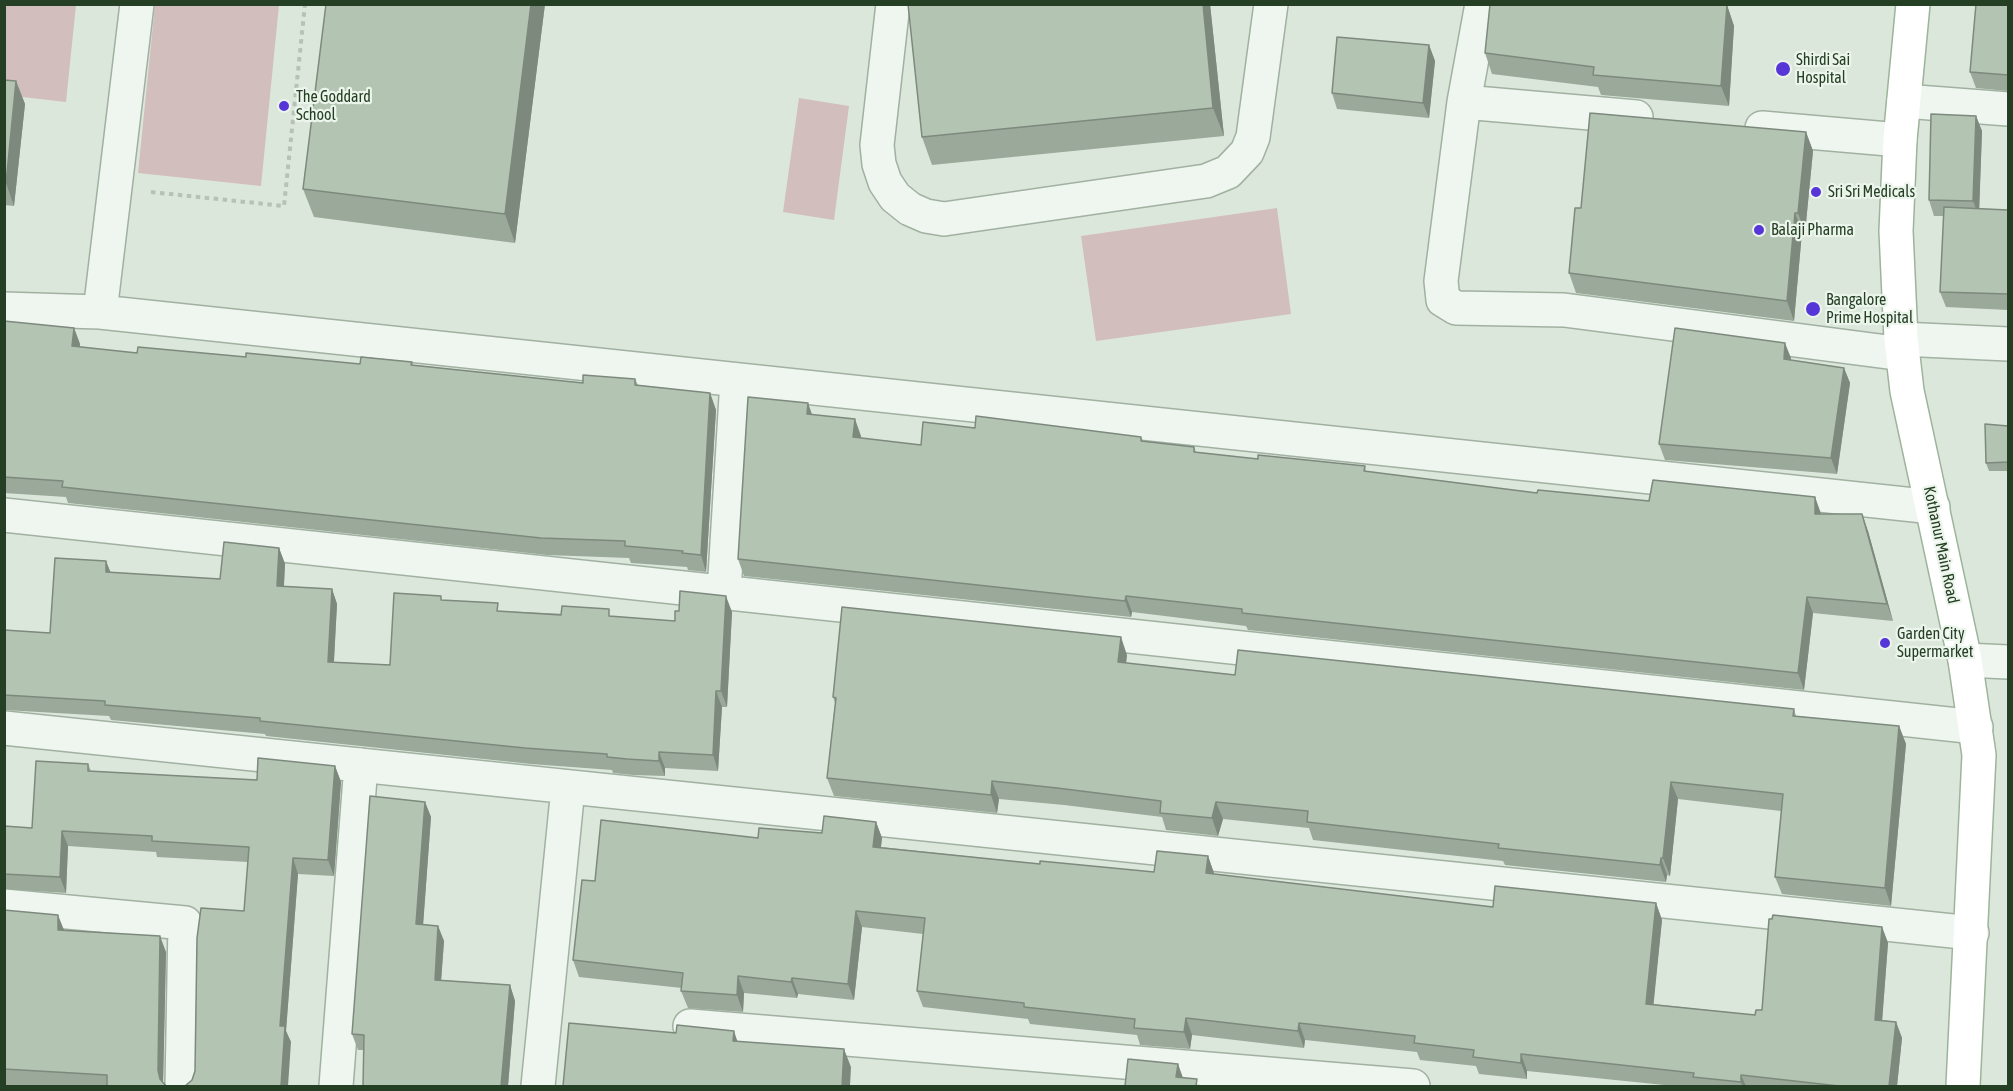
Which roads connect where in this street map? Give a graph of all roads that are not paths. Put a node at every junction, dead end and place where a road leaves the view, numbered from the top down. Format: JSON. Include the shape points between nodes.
{"nodes":[{"id":1,"x":137,"y":4,"type":"edge"},
{"id":2,"x":893,"y":4,"type":"edge"},
{"id":3,"x":1271,"y":4,"type":"edge"},
{"id":4,"x":1482,"y":4,"type":"edge"},
{"id":5,"x":1913,"y":4,"type":"edge"},
{"id":6,"x":1904,"y":101,"type":"junction"},
{"id":7,"x":1464,"y":102,"type":"junction"},
{"id":8,"x":2008,"y":109,"type":"edge"},
{"id":9,"x":1664,"y":120,"type":"edge"},
{"id":10,"x":1735,"y":126,"type":"edge"},
{"id":11,"x":1900,"y":140,"type":"junction"},
{"id":12,"x":4,"y":309,"type":"edge"},
{"id":13,"x":100,"y":312,"type":"junction"},
{"id":14,"x":2008,"y":344,"type":"edge"},
{"id":15,"x":1902,"y":346,"type":"junction"},
{"id":16,"x":737,"y":380,"type":"junction"},
{"id":17,"x":1933,"y":507,"type":"junction"},
{"id":18,"x":4,"y":515,"type":"edge"},
{"id":19,"x":723,"y":592,"type":"junction"},
{"id":20,"x":1965,"y":660,"type":"junction"},
{"id":21,"x":2008,"y":662,"type":"edge"},
{"id":22,"x":1976,"y":727,"type":"junction"},
{"id":23,"x":4,"y":728,"type":"edge"},
{"id":24,"x":361,"y":765,"type":"junction"},
{"id":25,"x":568,"y":788,"type":"junction"},
{"id":26,"x":4,"y":906,"type":"edge"},
{"id":27,"x":1972,"y":933,"type":"junction"},
{"id":28,"x":690,"y":1026,"type":"edge"},
{"id":29,"x":182,"y":1086,"type":"edge"},
{"id":30,"x":336,"y":1086,"type":"edge"},
{"id":31,"x":538,"y":1086,"type":"edge"},
{"id":32,"x":1413,"y":1086,"type":"edge"},
{"id":33,"x":1963,"y":1086,"type":"edge"}],
"edges":[{"from":1,"to":13,"type":"street"},
{"from":2,"to":3,"type":"street","via":[[879,164],[895,197],[926,216],[944,219],[1206,181],[1228,172],[1247,152],[1253,137]]},
{"from":4,"to":7,"type":"street"},
{"from":5,"to":6,"type":"main road","name":"Kothanur Main Road"},
{"from":6,"to":8,"type":"street"},
{"from":6,"to":11,"type":"main road","name":"Kothanur Main Road"},
{"from":7,"to":9,"type":"street"},
{"from":7,"to":15,"type":"street","via":[[1441,280],[1443,300],[1456,309],[1564,310]]},
{"from":10,"to":11,"type":"street"},
{"from":11,"to":15,"type":"main road","name":"Kothanur Main Road","via":[[1896,231]]},
{"from":12,"to":13,"type":"street"},
{"from":13,"to":16,"type":"street"},
{"from":14,"to":15,"type":"street"},
{"from":15,"to":17,"type":"main road","name":"Kothanur Main Road","via":[[1907,391]]},
{"from":16,"to":17,"type":"street"},
{"from":16,"to":19,"type":"street"},
{"from":17,"to":20,"type":"main road","name":"Kothanur Main Road"},
{"from":18,"to":19,"type":"street"},
{"from":19,"to":22,"type":"street"},
{"from":20,"to":21,"type":"street"},
{"from":20,"to":22,"type":"main road","name":"Kothanur Main Road"},
{"from":22,"to":27,"type":"main road","name":"Kothanur Main Road","via":[[1979,755]]},
{"from":23,"to":24,"type":"street"},
{"from":24,"to":25,"type":"street"},
{"from":24,"to":30,"type":"street"},
{"from":25,"to":27,"type":"street"},
{"from":25,"to":31,"type":"street"},
{"from":26,"to":29,"type":"street","via":[[185,923]]},
{"from":27,"to":33,"type":"main road","name":"Kothanur Main Road"},
{"from":28,"to":32,"type":"street"}]}
